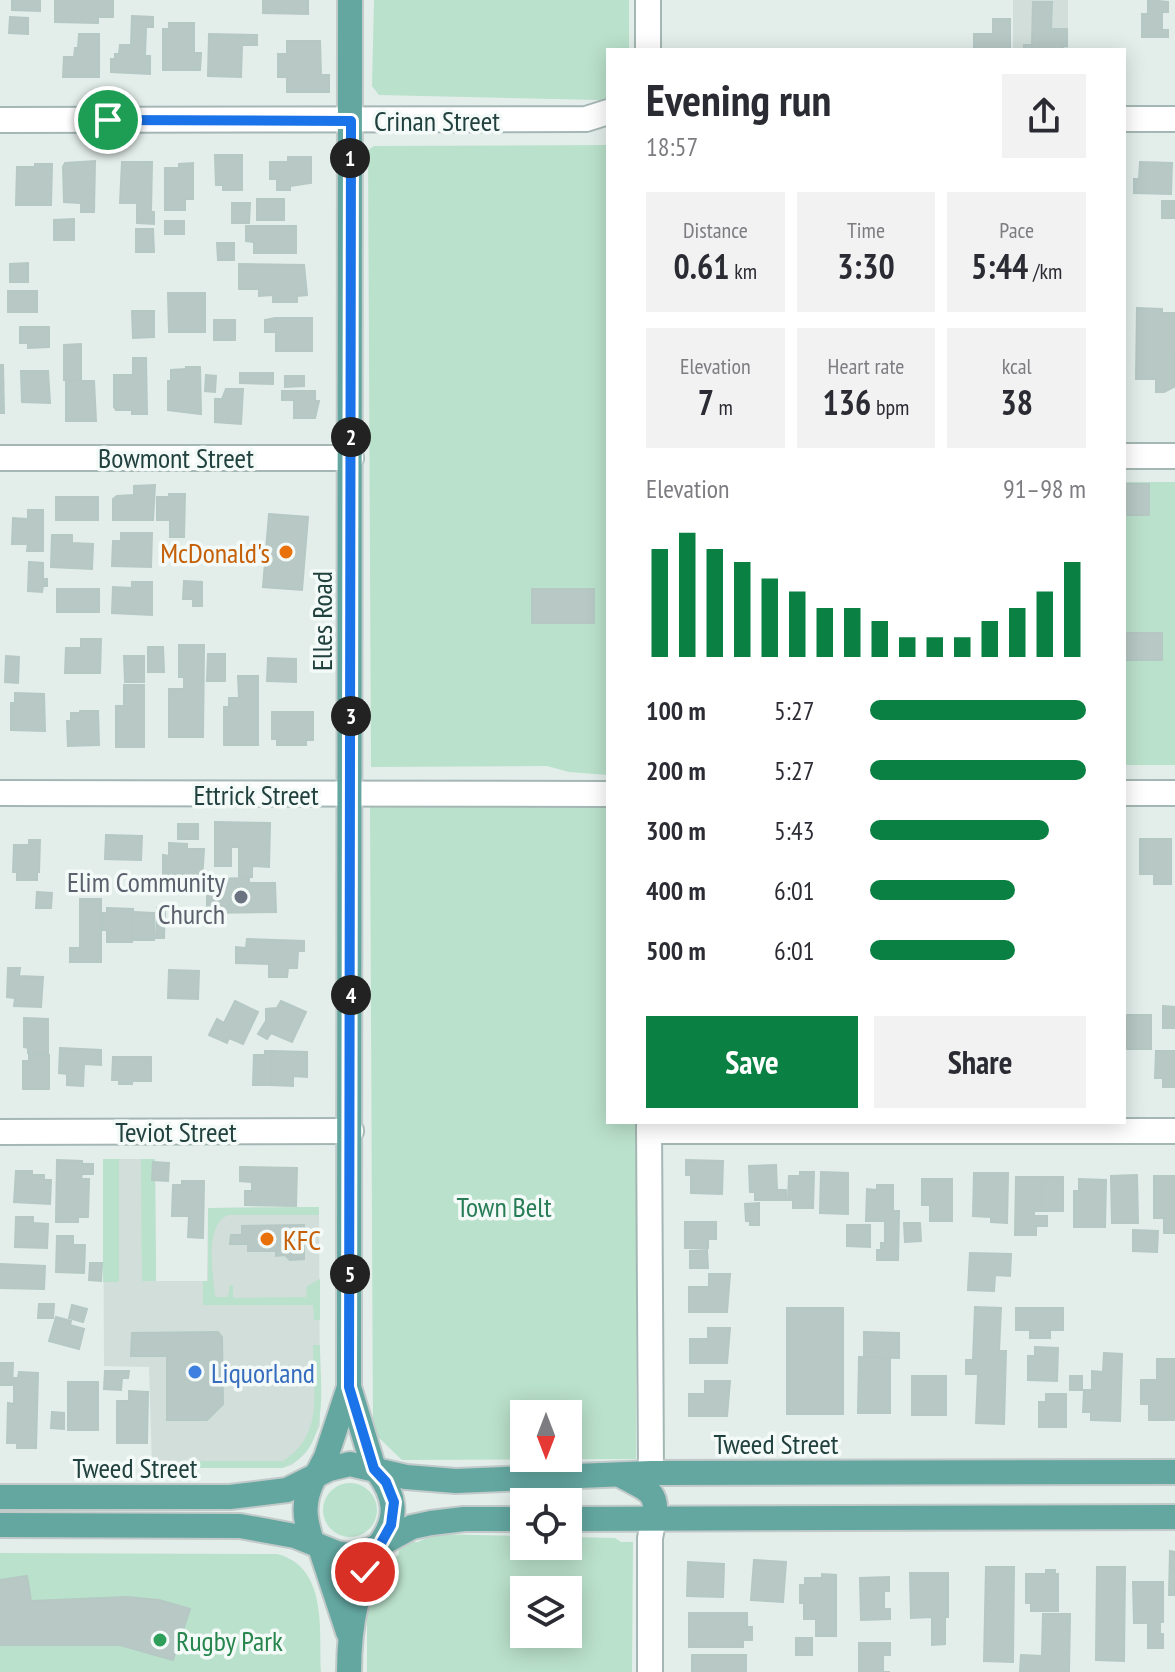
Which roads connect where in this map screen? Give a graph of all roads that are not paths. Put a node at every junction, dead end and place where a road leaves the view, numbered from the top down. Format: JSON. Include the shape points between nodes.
{"nodes":[{"id":1,"x":350,"y":0,"type":"edge"},
{"id":2,"x":648,"y":0,"type":"edge"},
{"id":3,"x":648,"y":48,"type":"edge"},
{"id":4,"x":1126,"y":119,"type":"edge"},
{"id":5,"x":1175,"y":119,"type":"edge"},
{"id":6,"x":0,"y":120,"type":"edge"},
{"id":7,"x":601,"y":120,"type":"edge"},
{"id":8,"x":351,"y":121,"type":"junction"},
{"id":9,"x":1126,"y":456,"type":"edge"},
{"id":10,"x":1175,"y":456,"type":"edge"},
{"id":11,"x":0,"y":458,"type":"edge"},
{"id":12,"x":351,"y":458,"type":"junction"},
{"id":13,"x":0,"y":793,"type":"edge"},
{"id":14,"x":1126,"y":793,"type":"edge"},
{"id":15,"x":1175,"y":793,"type":"edge"},
{"id":16,"x":351,"y":794,"type":"junction"},
{"id":17,"x":606,"y":794,"type":"edge"},
{"id":18,"x":649,"y":1127,"type":"edge"},
{"id":19,"x":351,"y":1131,"type":"junction"},
{"id":20,"x":1175,"y":1131,"type":"edge"},
{"id":21,"x":0,"y":1132,"type":"edge"},
{"id":22,"x":349,"y":1387,"type":"junction"},
{"id":23,"x":376,"y":1470,"type":"junction"},
{"id":24,"x":1175,"y":1472,"type":"edge"},
{"id":25,"x":651,"y":1473,"type":"junction"},
{"id":26,"x":618,"y":1474,"type":"junction"},
{"id":27,"x":315,"y":1477,"type":"junction"},
{"id":28,"x":0,"y":1497,"type":"edge"},
{"id":29,"x":1175,"y":1517,"type":"edge"},
{"id":30,"x":654,"y":1518,"type":"junction"},
{"id":31,"x":510,"y":1519,"type":"edge"},
{"id":32,"x":582,"y":1519,"type":"edge"},
{"id":33,"x":0,"y":1525,"type":"edge"},
{"id":34,"x":316,"y":1544,"type":"junction"},
{"id":35,"x":380,"y":1544,"type":"junction"},
{"id":36,"x":349,"y":1633,"type":"junction"},
{"id":37,"x":349,"y":1672,"type":"edge"},
{"id":38,"x":650,"y":1672,"type":"edge"}],
"edges":[{"from":1,"to":8,"type":"main road","name":"Elles Road"},
{"from":2,"to":3,"type":"street"},
{"from":4,"to":5,"type":"street"},
{"from":6,"to":8,"type":"street","name":"Crinan Street"},
{"from":7,"to":8,"type":"street","name":"Crinan Street"},
{"from":8,"to":12,"type":"main road","name":"Elles Road"},
{"from":9,"to":10,"type":"street"},
{"from":11,"to":12,"type":"street","name":"Bowmont Street"},
{"from":12,"to":16,"type":"main road","name":"Elles Road"},
{"from":13,"to":16,"type":"street","name":"Ettrick Street"},
{"from":14,"to":15,"type":"street"},
{"from":16,"to":17,"type":"street","name":"Ettrick Street"},
{"from":16,"to":19,"type":"main road","name":"Elles Road"},
{"from":18,"to":20,"type":"street"},
{"from":18,"to":25,"type":"street"},
{"from":19,"to":21,"type":"street","name":"Teviot Street"},
{"from":19,"to":22,"type":"main road","name":"Elles Road"},
{"from":22,"to":23,"type":"main road","name":"Elles Road"},
{"from":22,"to":27,"type":"main road","name":"Elles Road"},
{"from":23,"to":26,"type":"main road","name":"Tweed Street","via":[[436,1481]]},
{"from":23,"to":27,"type":"main road","name":"Tweed Street","via":[[339,1465]]},
{"from":23,"to":35,"type":"main road","via":[[394,1502],[391,1525]]},
{"from":24,"to":25,"type":"main road","name":"Tweed Street"},
{"from":25,"to":26,"type":"main road","name":"Tweed Street"},
{"from":26,"to":30,"type":"main road","via":[[654,1495]]},
{"from":27,"to":28,"type":"main road","name":"Tweed Street","via":[[287,1490],[230,1497]]},
{"from":27,"to":34,"type":"main road","via":[[304,1511]]},
{"from":29,"to":30,"type":"main road"},
{"from":30,"to":32,"type":"main road"},
{"from":30,"to":38,"type":"street"},
{"from":31,"to":35,"type":"main road","name":"Tweed Street","via":[[446,1520],[412,1527]]},
{"from":33,"to":34,"type":"main road","name":"Tweed Street","via":[[240,1526]]},
{"from":34,"to":35,"type":"main road","name":"Tweed Street","via":[[349,1555]]},
{"from":34,"to":36,"type":"main road"},
{"from":35,"to":36,"type":"main road","via":[[365,1572]]},
{"from":36,"to":37,"type":"main road"}]}
